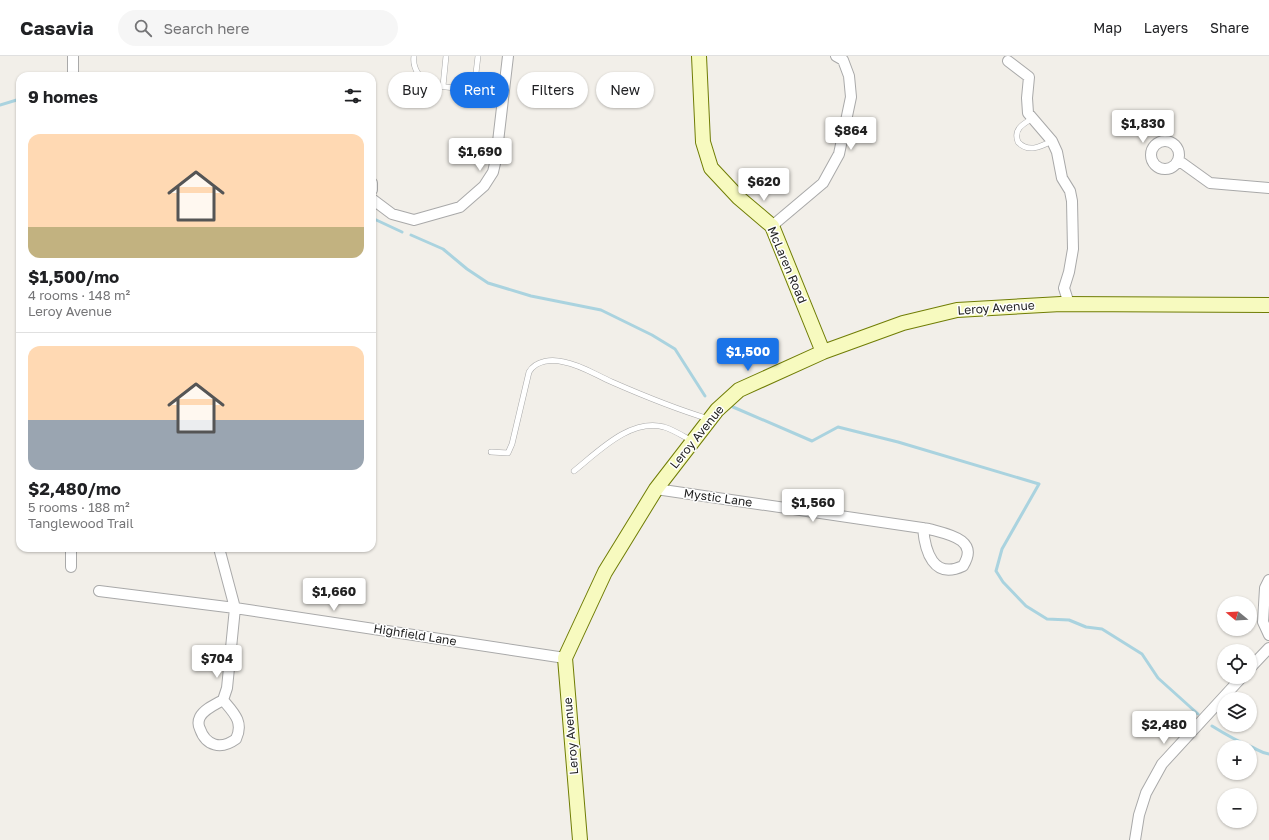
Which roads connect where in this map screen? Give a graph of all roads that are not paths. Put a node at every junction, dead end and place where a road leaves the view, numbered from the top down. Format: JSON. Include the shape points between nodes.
{"nodes":[{"id":1,"x":73,"y":56,"type":"edge"},
{"id":2,"x":414,"y":56,"type":"edge"},
{"id":3,"x":446,"y":56,"type":"edge"},
{"id":4,"x":478,"y":56,"type":"edge"},
{"id":5,"x":508,"y":56,"type":"edge"},
{"id":6,"x":700,"y":56,"type":"edge"},
{"id":7,"x":836,"y":56,"type":"edge"},
{"id":8,"x":1008,"y":61,"type":"dead end"},
{"id":9,"x":73,"y":72,"type":"edge"},
{"id":10,"x":476,"y":72,"type":"edge"},
{"id":11,"x":506,"y":72,"type":"edge"},
{"id":12,"x":443,"y":86,"type":"junction"},
{"id":13,"x":450,"y":87,"type":"edge"},
{"id":14,"x":501,"y":108,"type":"edge"},
{"id":15,"x":1033,"y":118,"type":"junction"},
{"id":16,"x":1052,"y":141,"type":"junction"},
{"id":17,"x":1178,"y":160,"type":"dead end"},
{"id":18,"x":1269,"y":188,"type":"edge"},
{"id":19,"x":376,"y":202,"type":"edge"},
{"id":20,"x":772,"y":226,"type":"junction"},
{"id":21,"x":1069,"y":304,"type":"junction"},
{"id":22,"x":1269,"y":305,"type":"edge"},
{"id":23,"x":823,"y":352,"type":"junction"},
{"id":24,"x":710,"y":419,"type":"junction"},
{"id":25,"x":693,"y":442,"type":"junction"},
{"id":26,"x":491,"y":452,"type":"dead end"},
{"id":27,"x":574,"y":471,"type":"dead end"},
{"id":28,"x":656,"y":489,"type":"junction"},
{"id":29,"x":923,"y":528,"type":"junction"},
{"id":30,"x":71,"y":552,"type":"edge"},
{"id":31,"x":220,"y":552,"type":"edge"},
{"id":32,"x":71,"y":567,"type":"dead end"},
{"id":33,"x":1269,"y":580,"type":"edge"},
{"id":34,"x":98,"y":590,"type":"dead end"},
{"id":35,"x":235,"y":608,"type":"junction"},
{"id":36,"x":1269,"y":635,"type":"edge"},
{"id":37,"x":1269,"y":648,"type":"edge"},
{"id":38,"x":565,"y":658,"type":"junction"},
{"id":39,"x":1257,"y":661,"type":"edge"},
{"id":40,"x":1236,"y":684,"type":"edge"},
{"id":41,"x":223,"y":700,"type":"junction"},
{"id":42,"x":580,"y":840,"type":"edge"},
{"id":43,"x":1135,"y":840,"type":"edge"}],
"edges":[{"from":1,"to":9,"type":"street"},
{"from":2,"to":12,"type":"lane","via":[[413,63],[422,79],[430,85]]},
{"from":3,"to":12,"type":"lane"},
{"from":4,"to":10,"type":"lane"},
{"from":5,"to":11,"type":"street"},
{"from":6,"to":20,"type":"street","name":"McLaren Road","via":[[703,142],[711,168],[739,198]]},
{"from":7,"to":20,"type":"street","via":[[843,60],[849,76],[851,97],[839,154],[823,183]]},
{"from":8,"to":15,"type":"street","via":[[1029,77],[1028,113]]},
{"from":12,"to":13,"type":"lane"},
{"from":14,"to":19,"type":"street","via":[[493,172],[484,186],[460,208],[414,220],[392,214]]},
{"from":15,"to":16,"type":"street"},
{"from":15,"to":16,"type":"lane","via":[[1020,126],[1016,132],[1018,142],[1026,148],[1033,148]]},
{"from":16,"to":21,"type":"street","via":[[1062,178],[1070,191],[1072,201],[1073,249],[1064,288]]},
{"from":17,"to":18,"type":"street","via":[[1210,182]]},
{"from":20,"to":23,"type":"street","name":"McLaren Road"},
{"from":21,"to":22,"type":"street","name":"Leroy Avenue"},
{"from":21,"to":23,"type":"street","name":"Leroy Avenue","via":[[957,310],[903,323]]},
{"from":23,"to":24,"type":"street","name":"Leroy Avenue","via":[[739,390]]},
{"from":24,"to":25,"type":"street","name":"Leroy Avenue"},
{"from":24,"to":26,"type":"lane","via":[[684,412],[582,367],[563,361],[540,362],[533,365],[529,372],[508,453]]},
{"from":25,"to":27,"type":"lane","via":[[663,427],[642,427],[614,440]]},
{"from":25,"to":28,"type":"street","name":"Leroy Avenue"},
{"from":28,"to":29,"type":"street","name":"Mystic Lane"},
{"from":28,"to":38,"type":"street","name":"Leroy Avenue","via":[[604,572]]},
{"from":29,"to":29,"type":"street","name":"Mystic Lane","via":[[955,536],[963,542],[968,550],[967,560],[963,566],[947,571],[937,566],[925,549]]},
{"from":30,"to":32,"type":"street"},
{"from":31,"to":35,"type":"street"},
{"from":33,"to":36,"type":"street","via":[[1265,588],[1263,622]]},
{"from":34,"to":35,"type":"street","name":"Highfield Lane"},
{"from":35,"to":38,"type":"street","name":"Highfield Lane"},
{"from":35,"to":41,"type":"street","via":[[227,688]]},
{"from":37,"to":39,"type":"street"},
{"from":38,"to":42,"type":"street","name":"Leroy Avenue"},
{"from":40,"to":43,"type":"street","via":[[1162,764],[1146,793]]},
{"from":41,"to":41,"type":"street","via":[[238,720],[240,729],[236,740],[220,745],[213,744],[203,738],[198,725],[200,717]]}]}
